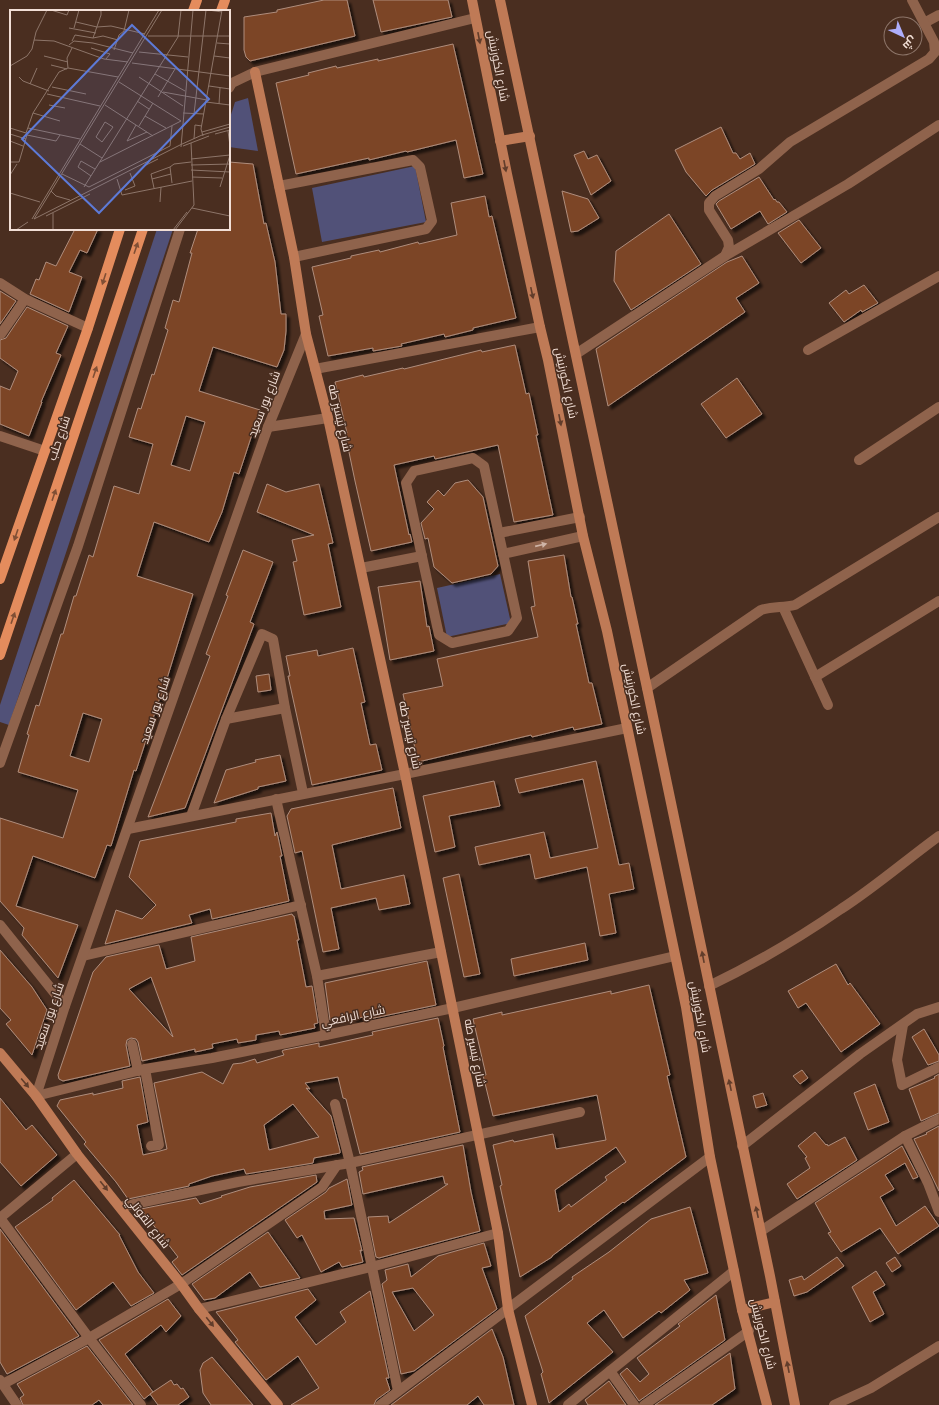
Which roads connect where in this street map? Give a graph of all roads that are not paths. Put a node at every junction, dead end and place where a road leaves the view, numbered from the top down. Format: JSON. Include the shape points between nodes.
{"nodes":[{"id":1,"x":197,"y":0,"type":"edge"},
{"id":2,"x":225,"y":0,"type":"edge"},
{"id":3,"x":472,"y":0,"type":"edge"},
{"id":4,"x":500,"y":0,"type":"edge"},
{"id":5,"x":912,"y":0,"type":"edge"},
{"id":6,"x":193,"y":10,"type":"edge"},
{"id":7,"x":220,"y":10,"type":"edge"},
{"id":8,"x":939,"y":15,"type":"edge"},
{"id":9,"x":475,"y":18,"type":"junction"},
{"id":10,"x":924,"y":23,"type":"junction"},
{"id":11,"x":937,"y":53,"type":"edge"},
{"id":12,"x":256,"y":72,"type":"junction"},
{"id":13,"x":230,"y":86,"type":"edge"},
{"id":14,"x":939,"y":125,"type":"edge"},
{"id":15,"x":530,"y":136,"type":"junction"},
{"id":16,"x":500,"y":141,"type":"junction"},
{"id":17,"x":279,"y":186,"type":"junction"},
{"id":18,"x":120,"y":230,"type":"edge"},
{"id":19,"x":143,"y":230,"type":"edge"},
{"id":20,"x":180,"y":230,"type":"edge"},
{"id":21,"x":725,"y":256,"type":"junction"},
{"id":22,"x":294,"y":257,"type":"junction"},
{"id":23,"x":939,"y":276,"type":"edge"},
{"id":24,"x":0,"y":283,"type":"edge"},
{"id":25,"x":25,"y":299,"type":"junction"},
{"id":26,"x":540,"y":327,"type":"junction"},
{"id":27,"x":88,"y":328,"type":"junction"},
{"id":28,"x":1,"y":334,"type":"dead end"},
{"id":29,"x":306,"y":334,"type":"junction"},
{"id":30,"x":808,"y":350,"type":"dead end"},
{"id":31,"x":576,"y":354,"type":"junction"},
{"id":32,"x":315,"y":370,"type":"junction"},
{"id":33,"x":939,"y":407,"type":"edge"},
{"id":34,"x":328,"y":418,"type":"junction"},
{"id":35,"x":268,"y":427,"type":"junction"},
{"id":36,"x":0,"y":436,"type":"edge"},
{"id":37,"x":45,"y":451,"type":"junction"},
{"id":38,"x":859,"y":460,"type":"dead end"},
{"id":39,"x":580,"y":517,"type":"junction"},
{"id":40,"x":939,"y":517,"type":"edge"},
{"id":41,"x":499,"y":533,"type":"junction"},
{"id":42,"x":584,"y":536,"type":"junction"},
{"id":43,"x":503,"y":554,"type":"junction"},
{"id":44,"x":422,"y":556,"type":"junction"},
{"id":45,"x":361,"y":568,"type":"junction"},
{"id":46,"x":0,"y":579,"type":"edge"},
{"id":47,"x":939,"y":601,"type":"edge"},
{"id":48,"x":783,"y":608,"type":"junction"},
{"id":49,"x":0,"y":655,"type":"edge"},
{"id":50,"x":815,"y":677,"type":"junction"},
{"id":51,"x":647,"y":688,"type":"junction"},
{"id":52,"x":828,"y":705,"type":"dead end"},
{"id":53,"x":285,"y":708,"type":"junction"},
{"id":54,"x":226,"y":719,"type":"junction"},
{"id":55,"x":627,"y":728,"type":"junction"},
{"id":56,"x":0,"y":763,"type":"edge"},
{"id":57,"x":405,"y":774,"type":"junction"},
{"id":58,"x":303,"y":794,"type":"junction"},
{"id":59,"x":276,"y":799,"type":"junction"},
{"id":60,"x":191,"y":816,"type":"junction"},
{"id":61,"x":128,"y":829,"type":"junction"},
{"id":62,"x":939,"y":836,"type":"edge"},
{"id":63,"x":301,"y":905,"type":"junction"},
{"id":64,"x":0,"y":925,"type":"edge"},
{"id":65,"x":440,"y":952,"type":"junction"},
{"id":66,"x":83,"y":956,"type":"junction"},
{"id":67,"x":675,"y":956,"type":"junction"},
{"id":68,"x":316,"y":976,"type":"junction"},
{"id":69,"x":709,"y":986,"type":"junction"},
{"id":70,"x":65,"y":1006,"type":"junction"},
{"id":71,"x":939,"y":1007,"type":"edge"},
{"id":72,"x":452,"y":1008,"type":"junction"},
{"id":73,"x":903,"y":1025,"type":"junction"},
{"id":74,"x":326,"y":1035,"type":"junction"},
{"id":75,"x":132,"y":1044,"type":"dead end"},
{"id":76,"x":0,"y":1053,"type":"edge"},
{"id":77,"x":939,"y":1067,"type":"edge"},
{"id":78,"x":141,"y":1070,"type":"junction"},
{"id":79,"x":36,"y":1096,"type":"junction"},
{"id":80,"x":335,"y":1104,"type":"dead end"},
{"id":81,"x":580,"y":1112,"type":"dead end"},
{"id":82,"x":939,"y":1119,"type":"edge"},
{"id":83,"x":478,"y":1135,"type":"junction"},
{"id":84,"x":905,"y":1136,"type":"junction"},
{"id":85,"x":151,"y":1146,"type":"dead end"},
{"id":86,"x":742,"y":1146,"type":"junction"},
{"id":87,"x":77,"y":1154,"type":"junction"},
{"id":88,"x":710,"y":1157,"type":"junction"},
{"id":89,"x":350,"y":1163,"type":"junction"},
{"id":90,"x":337,"y":1165,"type":"junction"},
{"id":91,"x":120,"y":1207,"type":"junction"},
{"id":92,"x":939,"y":1212,"type":"edge"},
{"id":93,"x":0,"y":1218,"type":"edge"},
{"id":94,"x":761,"y":1231,"type":"junction"},
{"id":95,"x":498,"y":1233,"type":"junction"},
{"id":96,"x":371,"y":1267,"type":"junction"},
{"id":97,"x":734,"y":1271,"type":"junction"},
{"id":98,"x":181,"y":1284,"type":"junction"},
{"id":99,"x":775,"y":1302,"type":"junction"},
{"id":100,"x":199,"y":1309,"type":"junction"},
{"id":101,"x":508,"y":1309,"type":"junction"},
{"id":102,"x":742,"y":1310,"type":"junction"},
{"id":103,"x":749,"y":1331,"type":"junction"},
{"id":104,"x":89,"y":1338,"type":"junction"},
{"id":105,"x":939,"y":1346,"type":"edge"},
{"id":106,"x":610,"y":1371,"type":"junction"},
{"id":107,"x":2,"y":1382,"type":"edge"},
{"id":108,"x":398,"y":1392,"type":"junction"},
{"id":109,"x":17,"y":1405,"type":"edge"},
{"id":110,"x":141,"y":1405,"type":"edge"},
{"id":111,"x":278,"y":1405,"type":"edge"},
{"id":112,"x":380,"y":1405,"type":"edge"},
{"id":113,"x":532,"y":1405,"type":"edge"},
{"id":114,"x":568,"y":1405,"type":"edge"},
{"id":115,"x":634,"y":1405,"type":"edge"},
{"id":116,"x":644,"y":1405,"type":"edge"},
{"id":117,"x":767,"y":1405,"type":"edge"},
{"id":118,"x":795,"y":1405,"type":"edge"},
{"id":119,"x":834,"y":1405,"type":"edge"}],
"edges":[{"from":1,"to":6,"type":"main road"},
{"from":2,"to":7,"type":"main road"},
{"from":3,"to":9,"type":"main road","name":"شارع الكورنيش"},
{"from":4,"to":15,"type":"main road","name":"شارع الكورنيش"},
{"from":5,"to":10,"type":"street"},
{"from":8,"to":10,"type":"street"},
{"from":9,"to":12,"type":"street"},
{"from":9,"to":16,"type":"main road","name":"شارع الكورنيش","one_way":true},
{"from":10,"to":11,"type":"street"},
{"from":11,"to":21,"type":"street","via":[[790,142],[759,169],[715,196],[709,203],[709,210],[728,240],[729,247]]},
{"from":12,"to":13,"type":"street"},
{"from":12,"to":17,"type":"main road","name":"شارع تيسير طه"},
{"from":14,"to":21,"type":"street","via":[[848,184]]},
{"from":15,"to":16,"type":"main road"},
{"from":15,"to":31,"type":"main road","name":"شارع الكورنيش"},
{"from":16,"to":26,"type":"main road","name":"شارع الكورنيش","one_way":true},
{"from":17,"to":22,"type":"main road","name":"شارع تيسير طه"},
{"from":17,"to":22,"type":"street","via":[[413,160],[420,167],[432,221],[426,229]]},
{"from":18,"to":27,"type":"main road","name":"شارع حلب","one_way":true},
{"from":49,"to":19,"type":"main road","name":"شارع حلب","one_way":true},
{"from":20,"to":56,"type":"street","via":[[78,546]]},
{"from":21,"to":31,"type":"street"},
{"from":22,"to":29,"type":"main road","name":"شارع تيسير طه"},
{"from":23,"to":30,"type":"street"},
{"from":24,"to":25,"type":"street"},
{"from":25,"to":27,"type":"street"},
{"from":25,"to":28,"type":"street"},
{"from":26,"to":32,"type":"street"},
{"from":26,"to":39,"type":"main road","name":"شارع الكورنيش","one_way":true},
{"from":27,"to":37,"type":"main road","name":"شارع حلب"},
{"from":29,"to":32,"type":"main road","name":"شارع تيسير طه"},
{"from":29,"to":35,"type":"street","name":"شارع بور سعيد"},
{"from":31,"to":51,"type":"main road","name":"شارع الكورنيش"},
{"from":32,"to":34,"type":"main road","name":"شارع تيسير طه"},
{"from":33,"to":38,"type":"street"},
{"from":34,"to":35,"type":"street"},
{"from":34,"to":45,"type":"main road","name":"شارع تيسير طه"},
{"from":35,"to":61,"type":"street","name":"شارع بور سعيد"},
{"from":36,"to":37,"type":"street"},
{"from":37,"to":46,"type":"main road","name":"شارع حلب","one_way":true},
{"from":39,"to":41,"type":"street"},
{"from":39,"to":42,"type":"main road","name":"شارع الكورنيش"},
{"from":40,"to":48,"type":"street","via":[[806,599]]},
{"from":41,"to":43,"type":"street"},
{"from":41,"to":44,"type":"street","via":[[484,466],[473,458],[414,471],[406,483]]},
{"from":43,"to":42,"type":"street","one_way":true},
{"from":42,"to":55,"type":"main road","name":"شارع الكورنيش"},
{"from":43,"to":44,"type":"street","via":[[517,618],[508,631],[452,643],[439,634]]},
{"from":44,"to":45,"type":"street"},
{"from":45,"to":57,"type":"main road","name":"شارع تيسير طه"},
{"from":47,"to":50,"type":"street"},
{"from":48,"to":50,"type":"street"},
{"from":48,"to":51,"type":"street","via":[[772,606],[761,610]]},
{"from":50,"to":52,"type":"street"},
{"from":69,"to":51,"type":"main road","name":"شارع الكورنيش","one_way":true},
{"from":53,"to":54,"type":"street"},
{"from":53,"to":54,"type":"street","via":[[273,639],[262,634]]},
{"from":53,"to":58,"type":"street"},
{"from":54,"to":60,"type":"street"},
{"from":55,"to":57,"type":"street"},
{"from":55,"to":67,"type":"main road","name":"شارع الكورنيش"},
{"from":57,"to":58,"type":"street"},
{"from":57,"to":65,"type":"main road","name":"شارع تيسير طه"},
{"from":58,"to":59,"type":"street"},
{"from":59,"to":60,"type":"street"},
{"from":59,"to":63,"type":"street"},
{"from":60,"to":61,"type":"street"},
{"from":61,"to":66,"type":"street","name":"شارع بور سعيد"},
{"from":62,"to":69,"type":"street","via":[[842,909],[744,969]]},
{"from":63,"to":66,"type":"street"},
{"from":63,"to":68,"type":"street"},
{"from":64,"to":70,"type":"street"},
{"from":65,"to":68,"type":"street"},
{"from":65,"to":72,"type":"main road","name":"شارع تيسير طه"},
{"from":66,"to":70,"type":"street","name":"شارع بور سعيد"},
{"from":67,"to":72,"type":"street","name":"شارع الرافعي"},
{"from":67,"to":88,"type":"main road","name":"شارع الكورنيش","via":[[686,1007]]},
{"from":68,"to":74,"type":"street"},
{"from":86,"to":69,"type":"main road","name":"شارع الكورنيش","one_way":true},
{"from":70,"to":79,"type":"street","name":"شارع بور سعيد"},
{"from":71,"to":73,"type":"street","via":[[917,1014]]},
{"from":72,"to":74,"type":"street","name":"شارع الرافعي"},
{"from":72,"to":83,"type":"main road","name":"شارع تيسير طه"},
{"from":73,"to":77,"type":"street","via":[[897,1060],[902,1085]]},
{"from":73,"to":86,"type":"street","via":[[860,1054]]},
{"from":74,"to":78,"type":"street","name":"شارع الرافعي"},
{"from":75,"to":78,"type":"street"},
{"from":76,"to":79,"type":"main road","name":"شارع القوتلي","one_way":true},
{"from":78,"to":79,"type":"street","name":"شارع الرافعي"},
{"from":78,"to":85,"type":"street","via":[[159,1145]]},
{"from":79,"to":87,"type":"main road","name":"شارع القوتلي"},
{"from":80,"to":89,"type":"street"},
{"from":81,"to":83,"type":"street"},
{"from":82,"to":84,"type":"street"},
{"from":83,"to":89,"type":"street"},
{"from":83,"to":95,"type":"main road","name":"شارع تيسير طه"},
{"from":84,"to":92,"type":"street"},
{"from":84,"to":94,"type":"street"},
{"from":94,"to":86,"type":"main road","name":"شارع الكورنيش","one_way":true},
{"from":87,"to":91,"type":"main road","name":"شارع القوتلي","one_way":true},
{"from":87,"to":93,"type":"street"},
{"from":88,"to":97,"type":"main road","name":"شارع الكورنيش"},
{"from":88,"to":101,"type":"street"},
{"from":89,"to":90,"type":"street"},
{"from":89,"to":96,"type":"street"},
{"from":90,"to":91,"type":"street","via":[[238,1182]]},
{"from":90,"to":98,"type":"street","via":[[322,1187]]},
{"from":91,"to":98,"type":"main road","name":"شارع القوتلي"},
{"from":93,"to":104,"type":"street"},
{"from":94,"to":99,"type":"main road","name":"شارع الكورنيش"},
{"from":95,"to":96,"type":"street"},
{"from":95,"to":101,"type":"main road","name":"شارع تيسير طه"},
{"from":96,"to":100,"type":"street"},
{"from":96,"to":108,"type":"street"},
{"from":97,"to":102,"type":"main road","name":"شارع الكورنيش"},
{"from":97,"to":106,"type":"street"},
{"from":98,"to":100,"type":"main road","name":"شارع القوتلي"},
{"from":98,"to":104,"type":"street"},
{"from":99,"to":102,"type":"main road"},
{"from":118,"to":99,"type":"main road","name":"شارع الكورنيش","one_way":true},
{"from":100,"to":111,"type":"main road","name":"شارع القوتلي","one_way":true},
{"from":101,"to":108,"type":"street"},
{"from":101,"to":113,"type":"main road","name":"شارع تيسير طه"},
{"from":102,"to":103,"type":"main road","name":"شارع الكورنيش"},
{"from":103,"to":116,"type":"street"},
{"from":103,"to":117,"type":"main road","name":"شارع الكورنيش"},
{"from":104,"to":107,"type":"street"},
{"from":104,"to":110,"type":"street"},
{"from":105,"to":119,"type":"street","via":[[871,1388]]},
{"from":106,"to":114,"type":"street"},
{"from":106,"to":115,"type":"street"},
{"from":107,"to":109,"type":"street"},
{"from":108,"to":112,"type":"street"}]}
